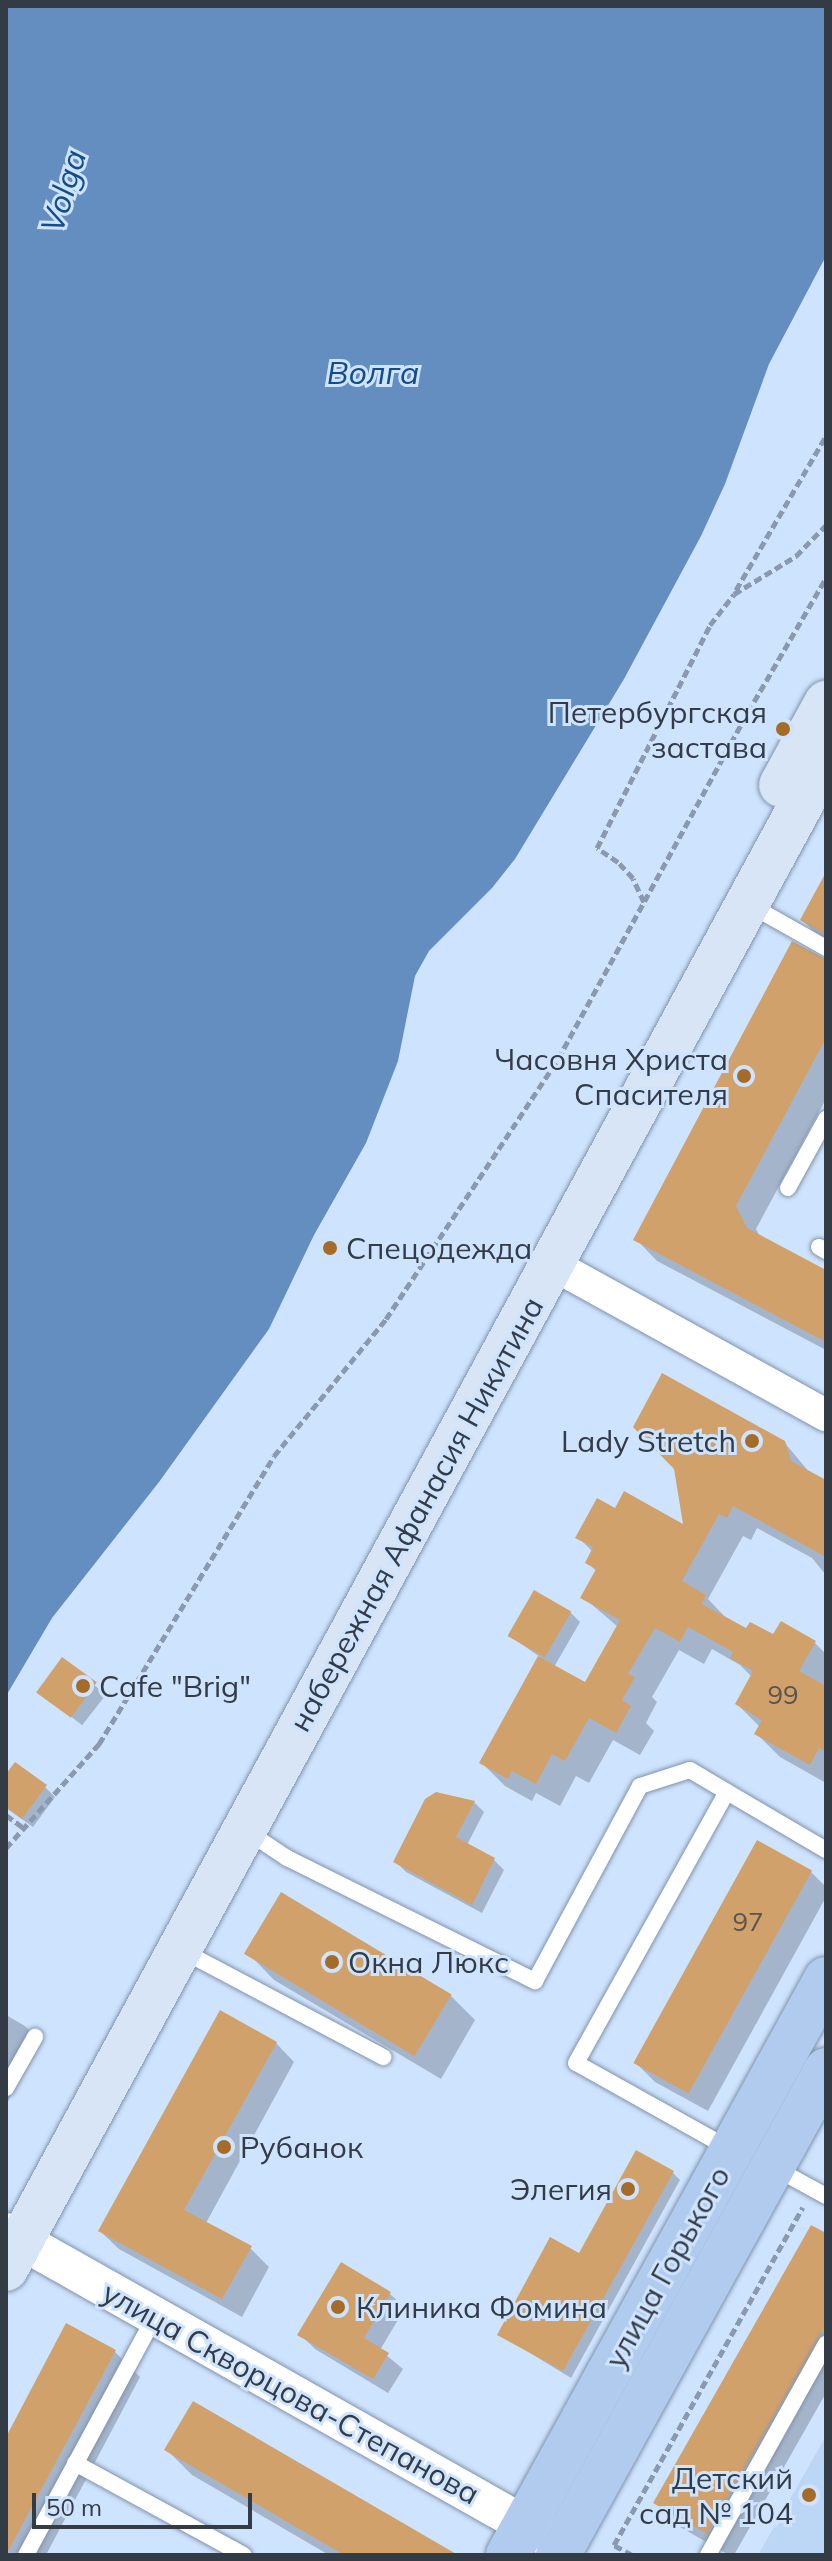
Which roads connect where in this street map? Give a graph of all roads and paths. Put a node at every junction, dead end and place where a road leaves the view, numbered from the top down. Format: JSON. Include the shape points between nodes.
{"nodes":[{"id":1,"x":826,"y":436,"type":"edge"},
{"id":2,"x":826,"y":525,"type":"edge"},
{"id":3,"x":826,"y":578,"type":"edge"},
{"id":4,"x":734,"y":594,"type":"junction"},
{"id":5,"x":826,"y":703,"type":"edge"},
{"id":6,"x":826,"y":759,"type":"edge"},
{"id":7,"x":644,"y":902,"type":"junction"},
{"id":8,"x":747,"y":904,"type":"junction"},
{"id":9,"x":826,"y":948,"type":"edge"},
{"id":10,"x":826,"y":1119,"type":"edge"},
{"id":11,"x":788,"y":1188,"type":"dead end"},
{"id":12,"x":552,"y":1264,"type":"junction"},
{"id":13,"x":826,"y":1415,"type":"edge"},
{"id":14,"x":727,"y":1792,"type":"junction"},
{"id":15,"x":6,"y":1815,"type":"edge"},
{"id":16,"x":24,"y":1828,"type":"junction"},
{"id":17,"x":244,"y":1830,"type":"junction"},
{"id":18,"x":6,"y":1848,"type":"edge"},
{"id":19,"x":826,"y":1850,"type":"edge"},
{"id":20,"x":180,"y":1949,"type":"junction"},
{"id":21,"x":826,"y":1979,"type":"edge"},
{"id":22,"x":35,"y":2037,"type":"dead end"},
{"id":23,"x":383,"y":2057,"type":"dead end"},
{"id":24,"x":826,"y":2070,"type":"edge"},
{"id":25,"x":6,"y":2088,"type":"edge"},
{"id":26,"x":731,"y":2150,"type":"junction"},
{"id":27,"x":773,"y":2167,"type":"junction"},
{"id":28,"x":820,"y":2193,"type":"edge"},
{"id":29,"x":10,"y":2238,"type":"edge"},
{"id":30,"x":155,"y":2316,"type":"junction"},
{"id":31,"x":826,"y":2344,"type":"edge"},
{"id":32,"x":75,"y":2463,"type":"junction"},
{"id":33,"x":517,"y":2539,"type":"edge"},
{"id":34,"x":565,"y":2552,"type":"edge"},
{"id":35,"x":26,"y":2555,"type":"edge"},
{"id":36,"x":244,"y":2555,"type":"edge"},
{"id":37,"x":632,"y":2555,"type":"edge"},
{"id":38,"x":708,"y":2555,"type":"edge"}],
"edges":[{"from":1,"to":4,"type":"path"},
{"from":2,"to":4,"type":"path","via":[[796,556]]},
{"from":3,"to":7,"type":"path"},
{"from":4,"to":7,"type":"path","via":[[710,625],[597,848],[633,878]]},
{"from":5,"to":29,"type":"main road","name":"набережная Афанасия Никитина"},
{"from":6,"to":8,"type":"main road","name":"набережная Афанасия Никитина"},
{"from":7,"to":16,"type":"path","via":[[558,1059],[386,1319],[274,1456],[99,1744]]},
{"from":8,"to":9,"type":"lane"},
{"from":8,"to":12,"type":"main road","name":"набережная Афанасия Никитина"},
{"from":10,"to":11,"type":"lane"},
{"from":12,"to":13,"type":"street"},
{"from":12,"to":17,"type":"main road","name":"набережная Афанасия Никитина"},
{"from":14,"to":17,"type":"lane","via":[[690,1770],[640,1786],[535,1981],[287,1858]]},
{"from":14,"to":19,"type":"lane"},
{"from":14,"to":26,"type":"lane","via":[[576,2063]]},
{"from":15,"to":16,"type":"path"},
{"from":16,"to":18,"type":"path"},
{"from":17,"to":20,"type":"main road","name":"набережная Афанасия Никитина"},
{"from":20,"to":23,"type":"lane"},
{"from":20,"to":29,"type":"main road","name":"набережная Афанасия Никитина"},
{"from":21,"to":26,"type":"main road","name":"улица Горького"},
{"from":22,"to":25,"type":"lane"},
{"from":24,"to":27,"type":"main road","name":"улица Горького"},
{"from":26,"to":33,"type":"main road","name":"улица Горького"},
{"from":27,"to":28,"type":"lane"},
{"from":27,"to":34,"type":"main road","name":"улица Горького"},
{"from":28,"to":37,"type":"path","via":[[614,2545]]},
{"from":29,"to":30,"type":"street","name":"улица Скворцова-Степанова"},
{"from":30,"to":32,"type":"lane"},
{"from":30,"to":33,"type":"street","name":"улица Скворцова-Степанова"},
{"from":31,"to":38,"type":"lane"},
{"from":32,"to":35,"type":"lane"},
{"from":32,"to":36,"type":"lane"},
{"from":33,"to":34,"type":"street","name":"улица Скворцова-Степанова"}]}
